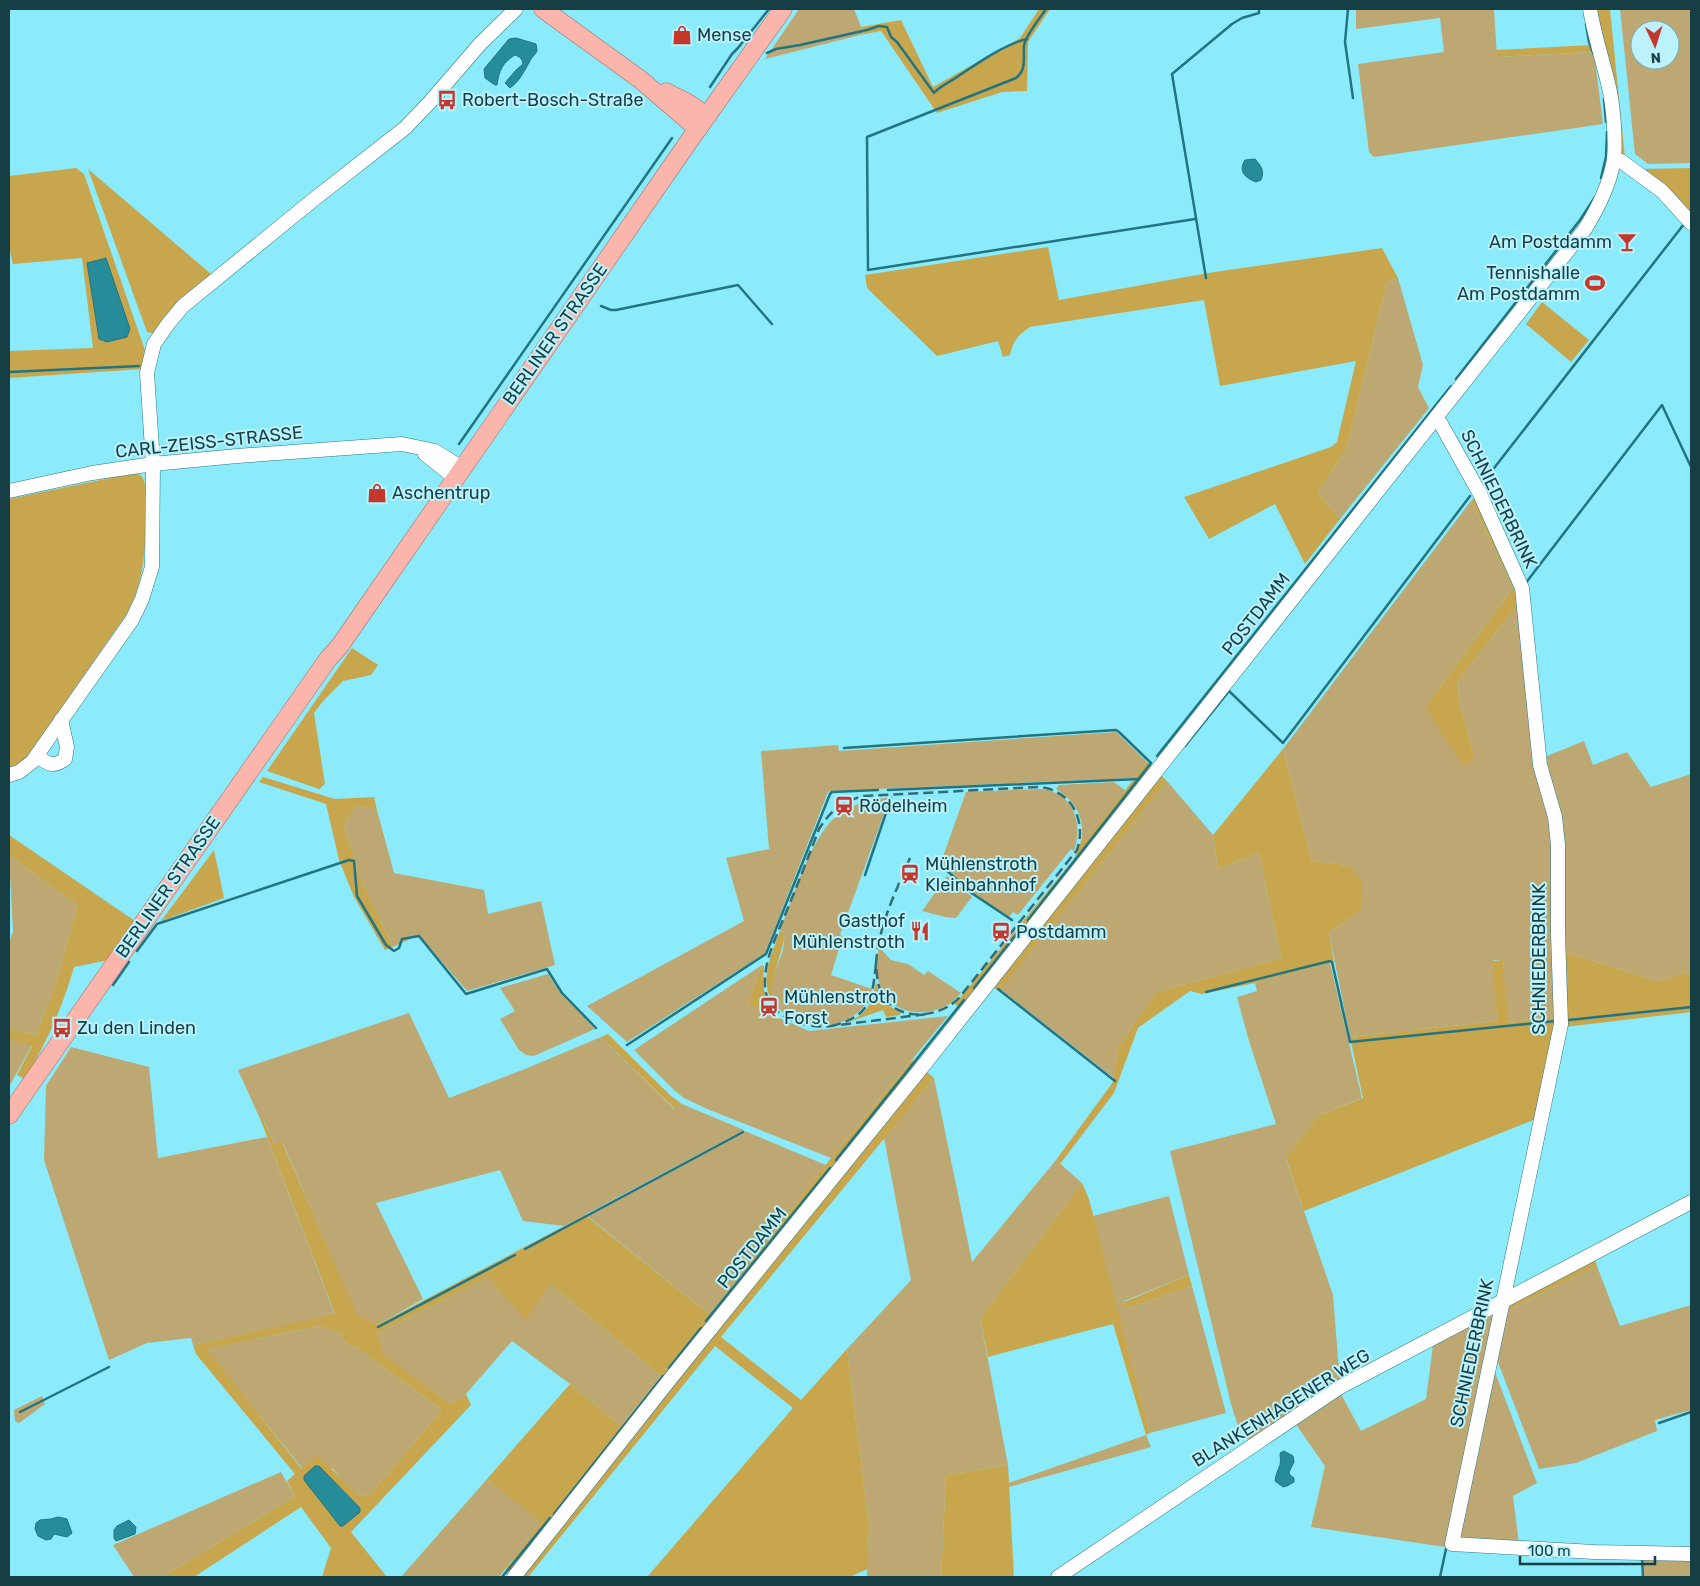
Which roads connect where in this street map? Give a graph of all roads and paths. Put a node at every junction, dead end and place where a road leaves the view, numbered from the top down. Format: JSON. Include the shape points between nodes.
{"nodes":[{"id":1,"x":503,"y":9,"type":"edge"},
{"id":2,"x":516,"y":9,"type":"edge"},
{"id":3,"x":543,"y":9,"type":"edge"},
{"id":4,"x":778,"y":9,"type":"edge"},
{"id":5,"x":783,"y":9,"type":"edge"},
{"id":6,"x":1590,"y":9,"type":"edge"},
{"id":7,"x":480,"y":44,"type":"junction"},
{"id":8,"x":700,"y":121,"type":"junction"},
{"id":9,"x":1614,"y":159,"type":"junction"},
{"id":10,"x":1691,"y":223,"type":"edge"},
{"id":11,"x":1435,"y":419,"type":"junction"},
{"id":12,"x":153,"y":464,"type":"junction"},
{"id":13,"x":455,"y":471,"type":"junction"},
{"id":14,"x":9,"y":491,"type":"edge"},
{"id":15,"x":61,"y":720,"type":"junction"},
{"id":16,"x":37,"y":756,"type":"junction"},
{"id":17,"x":9,"y":775,"type":"edge"},
{"id":18,"x":9,"y":1115,"type":"edge"},
{"id":19,"x":1691,"y":1202,"type":"edge"},
{"id":20,"x":1501,"y":1302,"type":"junction"},
{"id":21,"x":1691,"y":1554,"type":"edge"},
{"id":22,"x":514,"y":1577,"type":"edge"},
{"id":23,"x":1058,"y":1577,"type":"edge"}],
"edges":[{"from":1,"to":7,"type":"street"},
{"from":2,"to":7,"type":"street"},
{"from":3,"to":8,"type":"main road"},
{"from":4,"to":8,"type":"main road","name":"BERLINER STRASSE"},
{"from":5,"to":8,"type":"main road","name":"BERLINER STRASSE"},
{"from":6,"to":9,"type":"street","name":"POSTDAMM","via":[[1612,101]]},
{"from":7,"to":12,"type":"street","via":[[405,128],[183,306],[168,324],[154,344],[147,372]]},
{"from":8,"to":13,"type":"main road","name":"BERLINER STRASSE"},
{"from":9,"to":10,"type":"street","via":[[1662,191]]},
{"from":9,"to":11,"type":"street","name":"POSTDAMM","via":[[1604,193],[1585,229]]},
{"from":11,"to":20,"type":"street","name":"SCHNIEDERBRINK","via":[[1441,424],[1480,494],[1522,588],[1540,765],[1555,818],[1558,845],[1561,1024]]},
{"from":11,"to":22,"type":"street","name":"POSTDAMM"},
{"from":12,"to":13,"type":"street","name":"CARL-ZEISS-STRASSE","via":[[402,444],[414,446]]},
{"from":12,"to":14,"type":"street","name":"CARL-ZEISS-STRASSE"},
{"from":12,"to":15,"type":"street","via":[[152,567],[142,599],[132,620]]},
{"from":13,"to":18,"type":"main road","name":"BERLINER STRASSE","via":[[339,647]]},
{"from":15,"to":16,"type":"street"},
{"from":15,"to":16,"type":"street","via":[[65,759],[48,764]]},
{"from":16,"to":17,"type":"street","via":[[19,772]]},
{"from":19,"to":20,"type":"street","name":"BLANKENHAGENER WEG"},
{"from":20,"to":21,"type":"street","name":"SCHNIEDERBRINK","via":[[1452,1544]]},
{"from":20,"to":23,"type":"street","name":"BLANKENHAGENER WEG","via":[[1340,1388]]}]}
